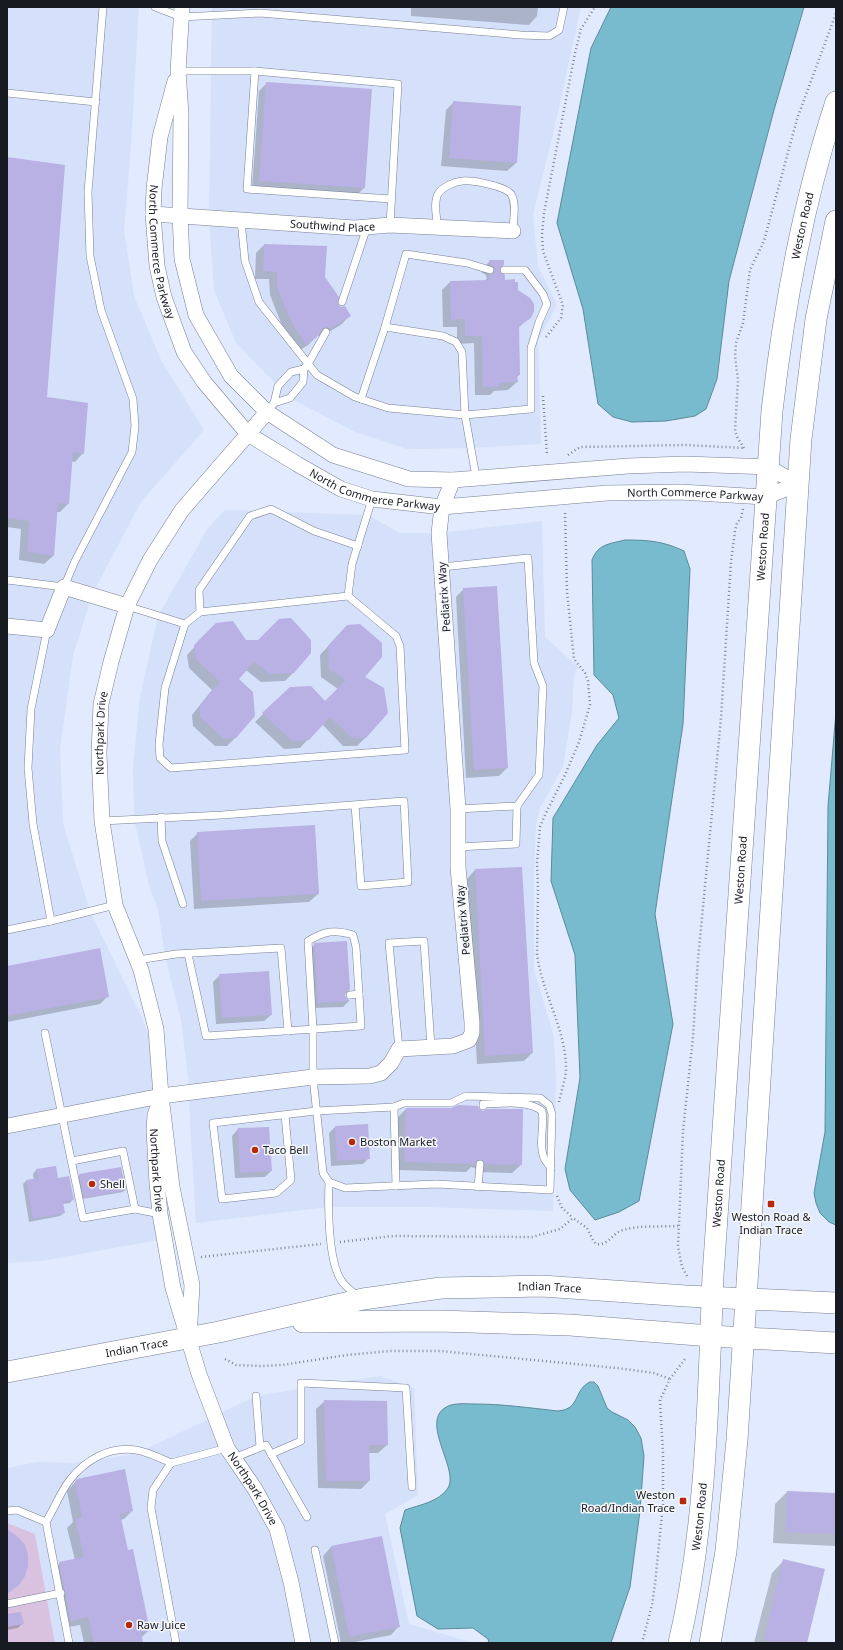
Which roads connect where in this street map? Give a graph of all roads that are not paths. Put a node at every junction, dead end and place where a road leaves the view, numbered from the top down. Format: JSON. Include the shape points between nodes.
{"nodes":[{"id":1,"x":103,"y":7,"type":"edge"},
{"id":2,"x":155,"y":7,"type":"edge"},
{"id":3,"x":564,"y":7,"type":"edge"},
{"id":4,"x":182,"y":12,"type":"edge"},
{"id":5,"x":178,"y":71,"type":"junction"},
{"id":6,"x":255,"y":71,"type":"junction"},
{"id":7,"x":7,"y":93,"type":"edge"},
{"id":8,"x":96,"y":102,"type":"junction"},
{"id":9,"x":836,"y":102,"type":"edge"},
{"id":10,"x":391,"y":199,"type":"junction"},
{"id":11,"x":153,"y":214,"type":"junction"},
{"id":12,"x":180,"y":215,"type":"junction"},
{"id":13,"x":241,"y":220,"type":"junction"},
{"id":14,"x":836,"y":222,"type":"edge"},
{"id":15,"x":390,"y":225,"type":"junction"},
{"id":16,"x":367,"y":227,"type":"junction"},
{"id":17,"x":438,"y":228,"type":"junction"},
{"id":18,"x":513,"y":231,"type":"joint"},
{"id":19,"x":490,"y":270,"type":"dead end"},
{"id":20,"x":504,"y":270,"type":"dead end"},
{"id":21,"x":342,"y":302,"type":"dead end"},
{"id":22,"x":385,"y":327,"type":"junction"},
{"id":23,"x":326,"y":332,"type":"dead end"},
{"id":24,"x":306,"y":367,"type":"junction"},
{"id":25,"x":361,"y":399,"type":"junction"},
{"id":26,"x":270,"y":407,"type":"junction"},
{"id":27,"x":465,"y":415,"type":"junction"},
{"id":28,"x":248,"y":434,"type":"junction"},
{"id":29,"x":768,"y":467,"type":"junction"},
{"id":30,"x":476,"y":478,"type":"junction"},
{"id":31,"x":453,"y":480,"type":"junction"},
{"id":32,"x":798,"y":484,"type":"junction"},
{"id":33,"x":765,"y":496,"type":"junction"},
{"id":34,"x":372,"y":499,"type":"junction"},
{"id":35,"x":442,"y":507,"type":"junction"},
{"id":36,"x":358,"y":546,"type":"junction"},
{"id":37,"x":442,"y":568,"type":"junction"},
{"id":38,"x":7,"y":580,"type":"edge"},
{"id":39,"x":64,"y":587,"type":"junction"},
{"id":40,"x":348,"y":596,"type":"junction"},
{"id":41,"x":127,"y":606,"type":"junction"},
{"id":42,"x":200,"y":612,"type":"junction"},
{"id":43,"x":185,"y":624,"type":"junction"},
{"id":44,"x":7,"y":626,"type":"edge"},
{"id":45,"x":47,"y":630,"type":"junction"},
{"id":46,"x":355,"y":805,"type":"junction"},
{"id":47,"x":517,"y":806,"type":"junction"},
{"id":48,"x":458,"y":809,"type":"junction"},
{"id":49,"x":160,"y":817,"type":"junction"},
{"id":50,"x":102,"y":821,"type":"junction"},
{"id":51,"x":458,"y":847,"type":"junction"},
{"id":52,"x":183,"y":904,"type":"dead end"},
{"id":53,"x":116,"y":905,"type":"junction"},
{"id":54,"x":51,"y":921,"type":"junction"},
{"id":55,"x":7,"y":930,"type":"edge"},
{"id":56,"x":188,"y":954,"type":"junction"},
{"id":57,"x":138,"y":960,"type":"junction"},
{"id":58,"x":359,"y":994,"type":"junction"},
{"id":59,"x":350,"y":995,"type":"dead end"},
{"id":60,"x":313,"y":1029,"type":"junction"},
{"id":61,"x":288,"y":1031,"type":"junction"},
{"id":62,"x":45,"y":1033,"type":"dead end"},
{"id":63,"x":431,"y":1047,"type":"junction"},
{"id":64,"x":399,"y":1049,"type":"junction"},
{"id":65,"x":313,"y":1077,"type":"junction"},
{"id":66,"x":161,"y":1096,"type":"junction"},
{"id":67,"x":483,"y":1106,"type":"dead end"},
{"id":68,"x":394,"y":1107,"type":"junction"},
{"id":69,"x":316,"y":1111,"type":"junction"},
{"id":70,"x":61,"y":1115,"type":"junction"},
{"id":71,"x":285,"y":1115,"type":"junction"},
{"id":72,"x":7,"y":1126,"type":"edge"},
{"id":73,"x":72,"y":1161,"type":"junction"},
{"id":74,"x":480,"y":1164,"type":"dead end"},
{"id":75,"x":551,"y":1168,"type":"junction"},
{"id":76,"x":329,"y":1182,"type":"junction"},
{"id":77,"x":396,"y":1186,"type":"junction"},
{"id":78,"x":478,"y":1187,"type":"junction"},
{"id":79,"x":135,"y":1209,"type":"junction"},
{"id":80,"x":160,"y":1214,"type":"junction"},
{"id":81,"x":712,"y":1297,"type":"junction"},
{"id":82,"x":746,"y":1298,"type":"junction"},
{"id":83,"x":363,"y":1299,"type":"junction"},
{"id":84,"x":836,"y":1303,"type":"edge"},
{"id":85,"x":267,"y":1322,"type":"junction"},
{"id":86,"x":711,"y":1336,"type":"junction"},
{"id":87,"x":189,"y":1338,"type":"junction"},
{"id":88,"x":744,"y":1338,"type":"junction"},
{"id":89,"x":836,"y":1343,"type":"edge"},
{"id":90,"x":7,"y":1372,"type":"edge"},
{"id":91,"x":256,"y":1396,"type":"dead end"},
{"id":92,"x":260,"y":1447,"type":"junction"},
{"id":93,"x":230,"y":1453,"type":"junction"},
{"id":94,"x":272,"y":1454,"type":"junction"},
{"id":95,"x":171,"y":1463,"type":"junction"},
{"id":96,"x":412,"y":1487,"type":"dead end"},
{"id":97,"x":7,"y":1511,"type":"edge"},
{"id":98,"x":307,"y":1517,"type":"dead end"},
{"id":99,"x":46,"y":1522,"type":"junction"},
{"id":100,"x":315,"y":1550,"type":"dead end"},
{"id":101,"x":61,"y":1593,"type":"junction"},
{"id":102,"x":7,"y":1604,"type":"edge"},
{"id":103,"x":69,"y":1643,"type":"edge"},
{"id":104,"x":176,"y":1643,"type":"edge"},
{"id":105,"x":303,"y":1643,"type":"edge"},
{"id":106,"x":335,"y":1643,"type":"edge"},
{"id":107,"x":679,"y":1643,"type":"edge"},
{"id":108,"x":710,"y":1643,"type":"edge"}],
"edges":[{"from":1,"to":8,"type":"lane"},
{"from":2,"to":4,"type":"lane"},
{"from":3,"to":4,"type":"lane","via":[[560,30],[548,36],[521,36],[260,13]]},
{"from":4,"to":5,"type":"street","name":"North Commerce Parkway"},
{"from":5,"to":6,"type":"lane"},
{"from":5,"to":11,"type":"street","name":"North Commerce Parkway","via":[[160,138]]},
{"from":5,"to":12,"type":"street","name":"North Commerce Parkway","via":[[181,114]]},
{"from":6,"to":10,"type":"lane","via":[[398,84]]},
{"from":6,"to":10,"type":"lane","via":[[247,189]]},
{"from":7,"to":8,"type":"lane"},
{"from":8,"to":39,"type":"lane","via":[[88,192],[90,256],[101,310],[132,399],[135,426],[132,452]]},
{"from":9,"to":29,"type":"main road","name":"Weston Road","via":[[809,195],[789,290],[778,360]]},
{"from":10,"to":15,"type":"lane"},
{"from":11,"to":12,"type":"street","name":"Southwind Place"},
{"from":11,"to":28,"type":"street","name":"North Commerce Parkway","via":[[157,266],[164,297],[184,352],[204,382]]},
{"from":12,"to":13,"type":"street","name":"Southwind Place"},
{"from":12,"to":26,"type":"street","name":"North Commerce Parkway","via":[[182,258],[196,316],[231,376]]},
{"from":13,"to":16,"type":"street","name":"Southwind Place"},
{"from":13,"to":24,"type":"lane","via":[[245,261],[259,302]]},
{"from":14,"to":32,"type":"main road","via":[[812,347]]},
{"from":15,"to":16,"type":"street","name":"Southwind Place"},
{"from":15,"to":17,"type":"street","name":"Southwind Place"},
{"from":16,"to":21,"type":"lane"},
{"from":17,"to":18,"type":"street","name":"Southwind Place"},
{"from":17,"to":18,"type":"lane","via":[[438,194],[446,186],[462,181],[498,186],[510,194],[513,202]]},
{"from":19,"to":22,"type":"lane","via":[[467,262],[406,254]]},
{"from":20,"to":27,"type":"lane","via":[[525,270],[543,294],[547,304],[531,348],[531,409]]},
{"from":22,"to":25,"type":"lane"},
{"from":22,"to":27,"type":"lane","via":[[443,336],[456,342],[462,352]]},
{"from":23,"to":24,"type":"lane"},
{"from":24,"to":25,"type":"lane"},
{"from":24,"to":26,"type":"lane","via":[[291,372],[278,386]]},
{"from":24,"to":26,"type":"lane","via":[[303,382],[290,398]]},
{"from":25,"to":27,"type":"lane","via":[[388,408]]},
{"from":26,"to":28,"type":"street","name":"Northpark Drive"},
{"from":26,"to":31,"type":"street","name":"North Commerce Parkway","via":[[333,455],[409,479]]},
{"from":27,"to":30,"type":"lane"},
{"from":28,"to":34,"type":"street","name":"North Commerce Parkway","via":[[341,489]]},
{"from":28,"to":41,"type":"street","name":"Northpark Drive","via":[[182,510],[150,560]]},
{"from":29,"to":30,"type":"street","name":"North Commerce Parkway","via":[[685,464],[628,466]]},
{"from":29,"to":32,"type":"street","name":"North Commerce Parkway"},
{"from":29,"to":33,"type":"main road","name":"Weston Road"},
{"from":30,"to":31,"type":"street","name":"North Commerce Parkway"},
{"from":31,"to":35,"type":"street","name":"Pediatrix Way"},
{"from":32,"to":33,"type":"street","name":"North Commerce Parkway"},
{"from":32,"to":82,"type":"main road"},
{"from":33,"to":35,"type":"street","name":"North Commerce Parkway","via":[[680,492],[607,493]]},
{"from":33,"to":81,"type":"main road","name":"Weston Road"},
{"from":34,"to":35,"type":"street","name":"North Commerce Parkway"},
{"from":34,"to":36,"type":"lane"},
{"from":35,"to":37,"type":"street","name":"Pediatrix Way","via":[[439,533]]},
{"from":36,"to":40,"type":"lane","via":[[352,564]]},
{"from":36,"to":42,"type":"lane","via":[[314,531],[271,509],[250,516],[199,590]]},
{"from":37,"to":47,"type":"lane","via":[[528,558],[534,663],[543,686],[539,775]]},
{"from":37,"to":48,"type":"street","name":"Pediatrix Way"},
{"from":38,"to":39,"type":"lane"},
{"from":39,"to":41,"type":"street"},
{"from":39,"to":45,"type":"street"},
{"from":40,"to":42,"type":"lane"},
{"from":40,"to":43,"type":"lane","via":[[396,636],[400,646],[405,750],[171,768],[160,758],[159,744],[165,688]]},
{"from":41,"to":43,"type":"lane"},
{"from":41,"to":50,"type":"street","name":"Northpark Drive","via":[[101,704],[99,754]]},
{"from":42,"to":43,"type":"lane"},
{"from":44,"to":45,"type":"street"},
{"from":45,"to":54,"type":"lane","via":[[31,709],[28,768],[33,824]]},
{"from":46,"to":46,"type":"lane","via":[[361,886],[408,882],[404,801]]},
{"from":46,"to":49,"type":"lane"},
{"from":47,"to":48,"type":"lane"},
{"from":47,"to":51,"type":"lane","via":[[516,844]]},
{"from":48,"to":51,"type":"street","name":"Pediatrix Way"},
{"from":49,"to":50,"type":"lane"},
{"from":49,"to":52,"type":"lane","via":[[162,841]]},
{"from":50,"to":53,"type":"street","name":"Northpark Drive"},
{"from":51,"to":63,"type":"street","name":"Pediatrix Way","via":[[472,1033],[469,1040],[453,1046]]},
{"from":53,"to":54,"type":"lane"},
{"from":53,"to":57,"type":"street","name":"Northpark Drive"},
{"from":54,"to":55,"type":"lane"},
{"from":56,"to":57,"type":"lane"},
{"from":56,"to":61,"type":"lane","via":[[206,1036]]},
{"from":56,"to":61,"type":"lane","via":[[281,948]]},
{"from":57,"to":66,"type":"street","name":"Northpark Drive","via":[[156,1029]]},
{"from":58,"to":59,"type":"lane"},
{"from":58,"to":60,"type":"lane","via":[[362,1026]]},
{"from":58,"to":60,"type":"lane","via":[[353,935],[340,931],[322,933],[308,941],[314,997]]},
{"from":60,"to":61,"type":"lane"},
{"from":60,"to":65,"type":"lane"},
{"from":62,"to":70,"type":"lane"},
{"from":63,"to":64,"type":"street","name":"Pediatrix Way"},
{"from":63,"to":64,"type":"lane","via":[[424,941],[389,943]]},
{"from":64,"to":65,"type":"street","via":[[381,1073],[370,1076]]},
{"from":65,"to":66,"type":"street"},
{"from":65,"to":69,"type":"lane"},
{"from":66,"to":70,"type":"street"},
{"from":66,"to":80,"type":"street","name":"Northpark Drive","via":[[155,1115],[154,1131]]},
{"from":66,"to":87,"type":"street","name":"Northpark Drive","via":[[172,1187],[192,1285]]},
{"from":67,"to":75,"type":"lane","via":[[523,1104],[536,1106],[542,1111],[542,1150]]},
{"from":68,"to":69,"type":"lane"},
{"from":68,"to":75,"type":"lane","via":[[404,1103],[451,1103],[466,1096],[540,1098],[549,1106],[552,1114]]},
{"from":68,"to":77,"type":"lane"},
{"from":69,"to":71,"type":"lane"},
{"from":69,"to":76,"type":"lane","via":[[323,1173]]},
{"from":70,"to":72,"type":"street"},
{"from":70,"to":73,"type":"lane"},
{"from":71,"to":71,"type":"lane","via":[[213,1123],[222,1199],[276,1193],[291,1180]]},
{"from":73,"to":79,"type":"lane","via":[[83,1218]]},
{"from":73,"to":79,"type":"lane","via":[[123,1151]]},
{"from":74,"to":78,"type":"lane"},
{"from":75,"to":78,"type":"lane","via":[[553,1191]]},
{"from":76,"to":77,"type":"lane","via":[[345,1188]]},
{"from":76,"to":83,"type":"lane","via":[[328,1207],[334,1267],[342,1282]]},
{"from":77,"to":78,"type":"lane","via":[[436,1184]]},
{"from":79,"to":80,"type":"lane"},
{"from":80,"to":87,"type":"street","name":"Northpark Drive","via":[[173,1288]]},
{"from":81,"to":82,"type":"main road","name":"Indian Trace"},
{"from":81,"to":83,"type":"main road","name":"Indian Trace","via":[[542,1286],[441,1288]]},
{"from":81,"to":86,"type":"main road","name":"Weston Road"},
{"from":82,"to":84,"type":"main road","name":"Indian Trace"},
{"from":82,"to":88,"type":"main road"},
{"from":83,"to":85,"type":"main road","name":"Indian Trace"},
{"from":85,"to":86,"type":"main road","name":"Indian Trace","via":[[438,1321],[570,1325]]},
{"from":85,"to":87,"type":"main road","name":"Indian Trace"},
{"from":86,"to":88,"type":"main road","name":"Indian Trace"},
{"from":86,"to":107,"type":"main road","name":"Weston Road","via":[[707,1433],[698,1531]]},
{"from":87,"to":90,"type":"main road","name":"Indian Trace"},
{"from":87,"to":93,"type":"street","name":"Northpark Drive","via":[[199,1374]]},
{"from":88,"to":89,"type":"main road","name":"Indian Trace"},
{"from":88,"to":108,"type":"main road","via":[[730,1520]]},
{"from":91,"to":92,"type":"lane"},
{"from":92,"to":93,"type":"lane"},
{"from":92,"to":94,"type":"lane","via":[[266,1445]]},
{"from":93,"to":95,"type":"lane"},
{"from":93,"to":105,"type":"street","name":"Northpark Drive","via":[[255,1489],[277,1529]]},
{"from":94,"to":96,"type":"lane","via":[[301,1441],[301,1383],[406,1388]]},
{"from":94,"to":98,"type":"lane"},
{"from":95,"to":99,"type":"lane","via":[[138,1450],[110,1450],[90,1461],[69,1481]]},
{"from":95,"to":104,"type":"lane","via":[[153,1490],[151,1508]]},
{"from":97,"to":99,"type":"lane","via":[[17,1510]]},
{"from":99,"to":101,"type":"lane"},
{"from":100,"to":106,"type":"lane"},
{"from":101,"to":102,"type":"lane"},
{"from":101,"to":103,"type":"lane"}]}
